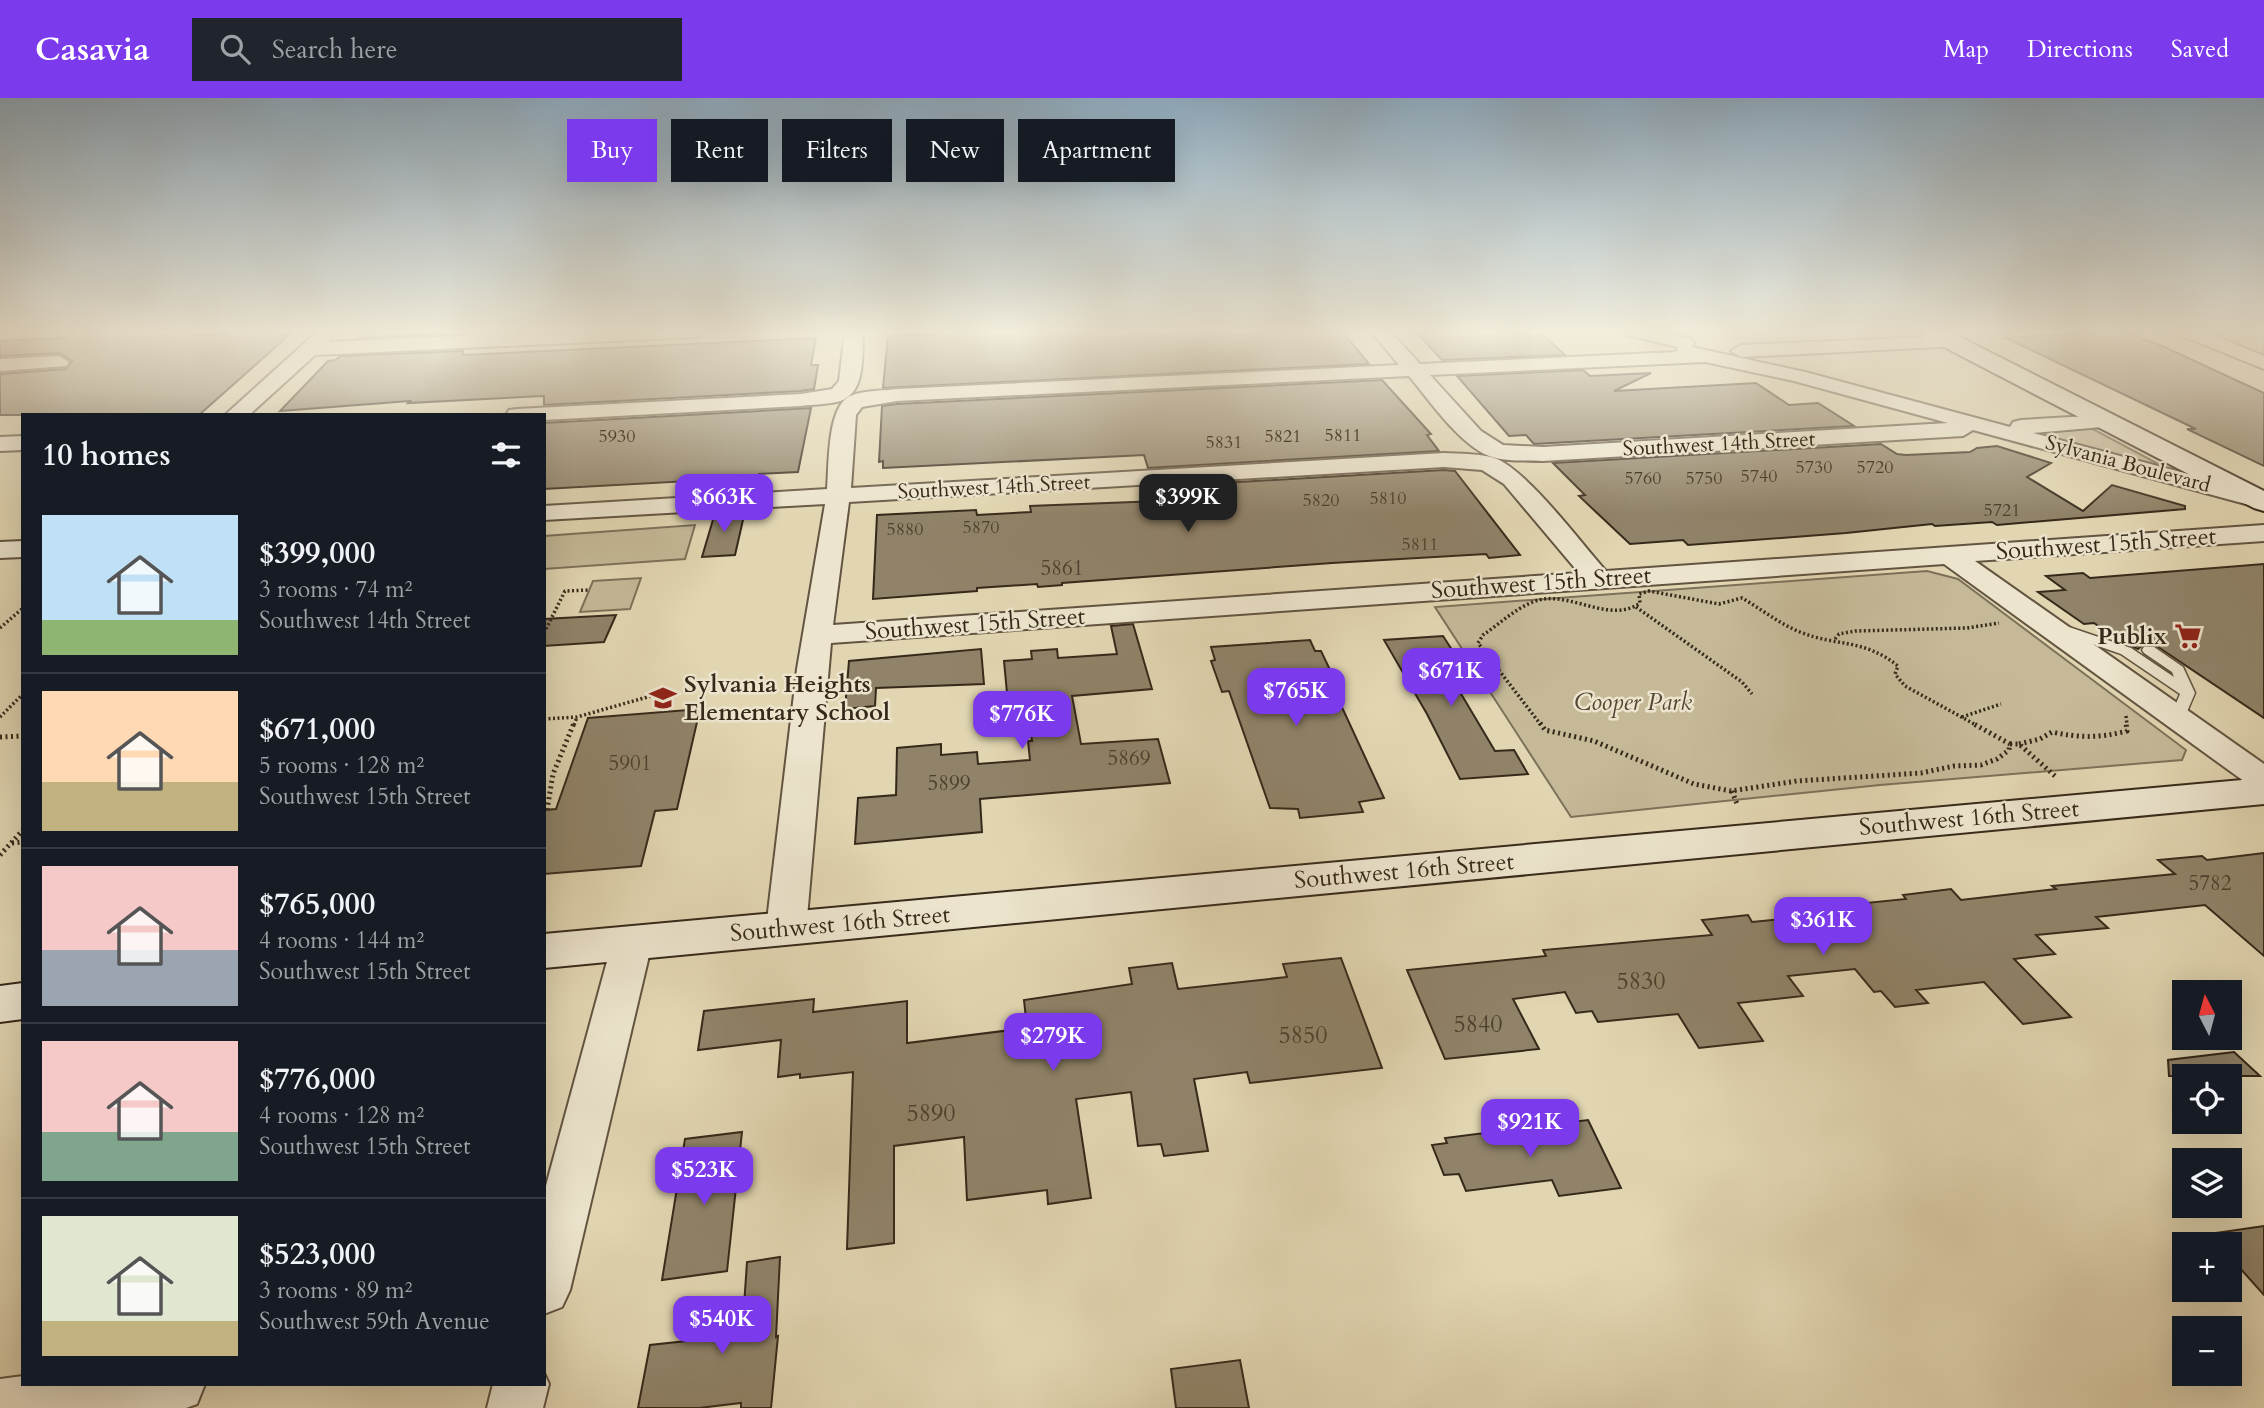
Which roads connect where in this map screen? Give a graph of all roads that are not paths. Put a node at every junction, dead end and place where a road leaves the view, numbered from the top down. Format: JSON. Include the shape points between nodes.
{"nodes":[{"id":1,"x":262,"y":392,"type":"edge"},
{"id":2,"x":848,"y":392,"type":"edge"},
{"id":3,"x":964,"y":392,"type":"edge"},
{"id":4,"x":1435,"y":392,"type":"edge"},
{"id":5,"x":1859,"y":392,"type":"edge"},
{"id":6,"x":2050,"y":392,"type":"edge"},
{"id":7,"x":847,"y":398,"type":"junction"},
{"id":8,"x":1918,"y":408,"type":"junction"},
{"id":9,"x":238,"y":413,"type":"edge"},
{"id":10,"x":546,"y":413,"type":"edge"},
{"id":11,"x":2106,"y":421,"type":"junction"},
{"id":12,"x":1994,"y":428,"type":"junction"},
{"id":13,"x":1929,"y":431,"type":"junction"},
{"id":14,"x":21,"y":443,"type":"edge"},
{"id":15,"x":0,"y":444,"type":"edge"},
{"id":16,"x":1493,"y":458,"type":"junction"},
{"id":17,"x":838,"y":496,"type":"junction"},
{"id":18,"x":2264,"y":502,"type":"edge"},
{"id":19,"x":546,"y":513,"type":"edge"},
{"id":20,"x":2264,"y":533,"type":"edge"},
{"id":21,"x":21,"y":549,"type":"edge"},
{"id":22,"x":0,"y":550,"type":"edge"},
{"id":23,"x":1949,"y":555,"type":"junction"},
{"id":24,"x":1598,"y":579,"type":"junction"},
{"id":25,"x":2042,"y":620,"type":"junction"},
{"id":26,"x":2090,"y":625,"type":"dead end"},
{"id":27,"x":817,"y":635,"type":"junction"},
{"id":28,"x":2149,"y":650,"type":"dead end"},
{"id":29,"x":2126,"y":651,"type":"junction"},
{"id":30,"x":2183,"y":706,"type":"junction"},
{"id":31,"x":2264,"y":780,"type":"edge"},
{"id":32,"x":2264,"y":791,"type":"edge"},
{"id":33,"x":786,"y":929,"type":"junction"},
{"id":34,"x":632,"y":943,"type":"junction"},
{"id":35,"x":546,"y":951,"type":"edge"},
{"id":36,"x":21,"y":1001,"type":"edge"},
{"id":37,"x":0,"y":1004,"type":"edge"},
{"id":38,"x":546,"y":1282,"type":"edge"},
{"id":39,"x":162,"y":1386,"type":"edge"},
{"id":40,"x":520,"y":1386,"type":"edge"},
{"id":41,"x":0,"y":1407,"type":"edge"},
{"id":42,"x":515,"y":1408,"type":"edge"}],
"edges":[{"from":1,"to":9,"type":"street"},
{"from":2,"to":7,"type":"street"},
{"from":3,"to":7,"type":"street"},
{"from":4,"to":16,"type":"street"},
{"from":5,"to":8,"type":"street","name":"Sylvania Boulevard"},
{"from":6,"to":11,"type":"street"},
{"from":7,"to":10,"type":"street"},
{"from":7,"to":17,"type":"street"},
{"from":8,"to":12,"type":"street","name":"Sylvania Boulevard"},
{"from":8,"to":13,"type":"street","via":[[1930,420]]},
{"from":11,"to":12,"type":"street","name":"Southwest 14th Street"},
{"from":11,"to":18,"type":"street"},
{"from":12,"to":13,"type":"street","name":"Southwest 14th Street"},
{"from":12,"to":18,"type":"street","name":"Sylvania Boulevard"},
{"from":13,"to":16,"type":"street","name":"Southwest 14th Street"},
{"from":14,"to":15,"type":"street"},
{"from":16,"to":17,"type":"street","name":"Southwest 14th Street"},
{"from":16,"to":24,"type":"street"},
{"from":17,"to":19,"type":"street","name":"Southwest 14th Street"},
{"from":17,"to":27,"type":"street"},
{"from":20,"to":23,"type":"street","name":"Southwest 15th Street"},
{"from":21,"to":22,"type":"street"},
{"from":23,"to":24,"type":"street","name":"Southwest 15th Street"},
{"from":23,"to":25,"type":"street"},
{"from":24,"to":27,"type":"street","name":"Southwest 15th Street"},
{"from":25,"to":29,"type":"lane"},
{"from":25,"to":30,"type":"street"},
{"from":26,"to":29,"type":"lane"},
{"from":27,"to":33,"type":"street"},
{"from":28,"to":30,"type":"lane","via":[[2178,670]]},
{"from":29,"to":30,"type":"lane"},
{"from":30,"to":31,"type":"street"},
{"from":32,"to":33,"type":"street","name":"Southwest 16th Street"},
{"from":33,"to":34,"type":"street","name":"Southwest 16th Street"},
{"from":34,"to":35,"type":"street","name":"Southwest 16th Street"},
{"from":34,"to":38,"type":"street"},
{"from":36,"to":37,"type":"street"},
{"from":39,"to":41,"type":"street"},
{"from":40,"to":42,"type":"street"}]}
